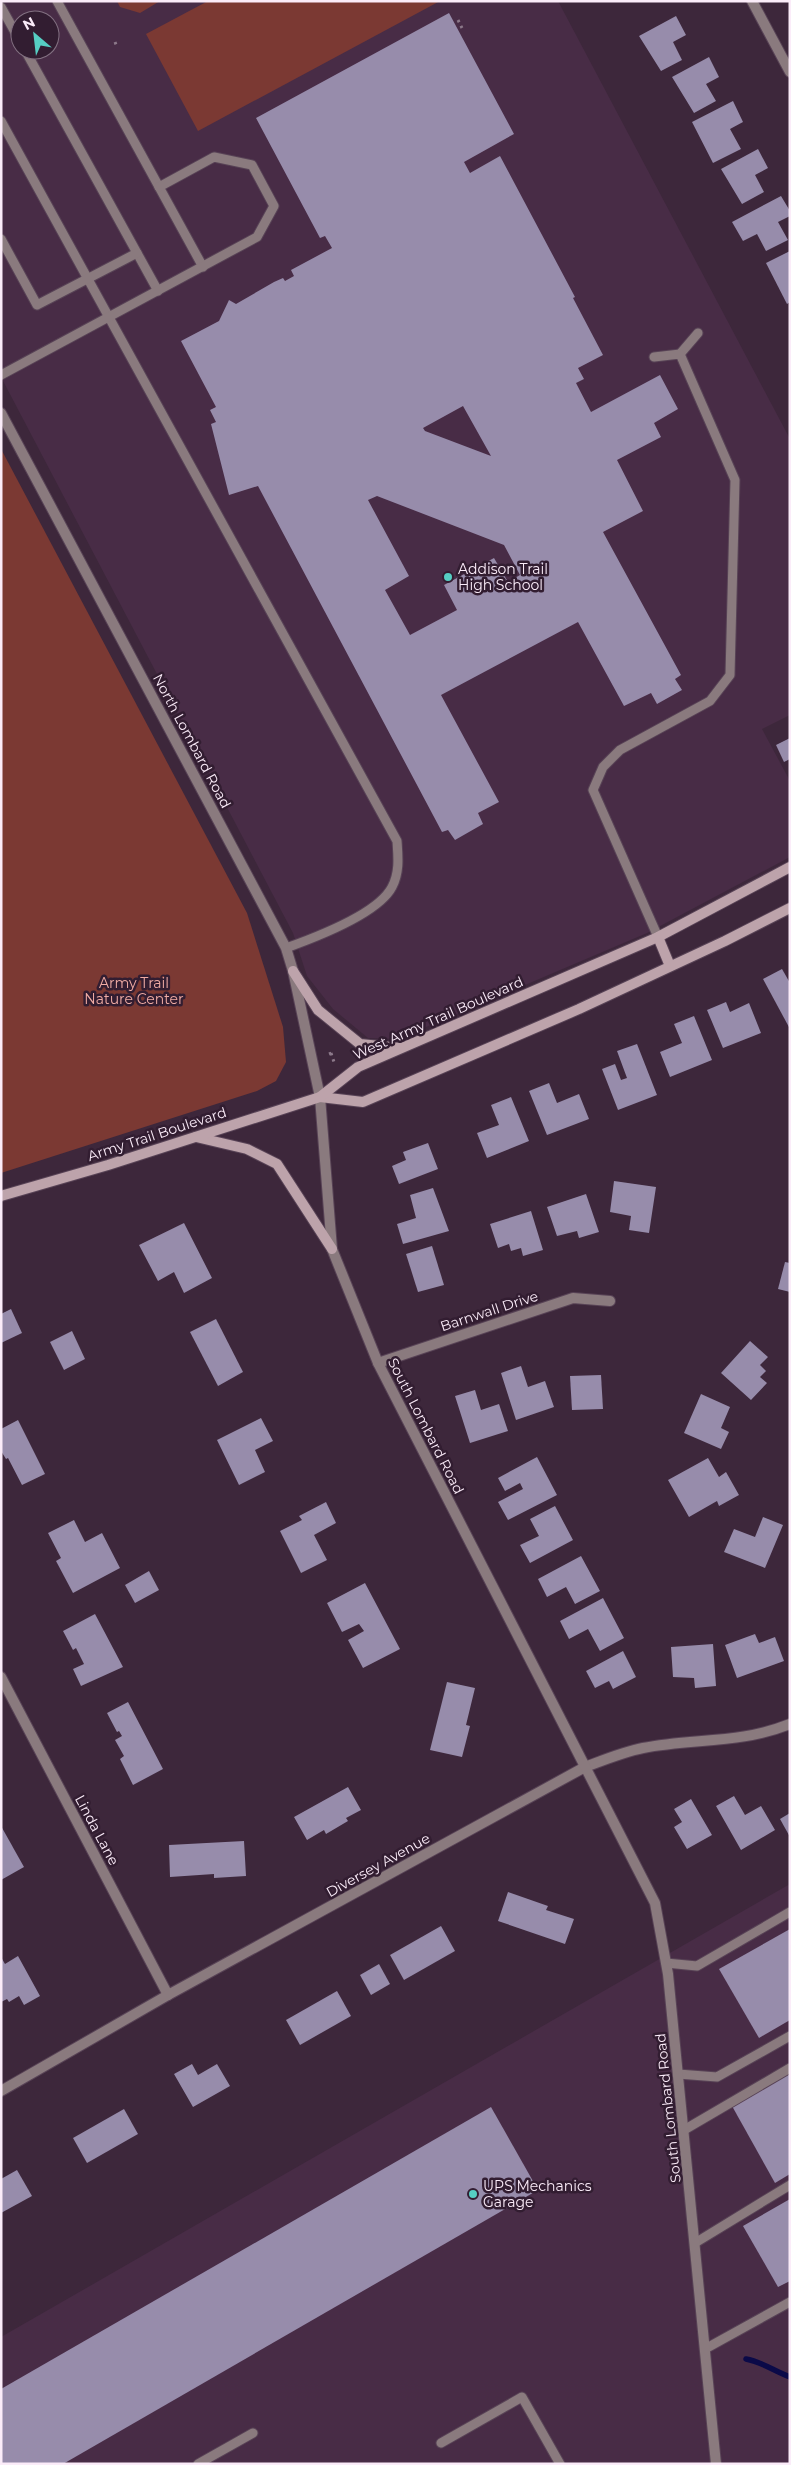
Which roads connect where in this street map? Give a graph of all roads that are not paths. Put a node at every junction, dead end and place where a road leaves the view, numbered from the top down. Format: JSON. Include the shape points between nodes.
{"nodes":[{"id":1,"x":58,"y":1,"type":"edge"},
{"id":2,"x":752,"y":1,"type":"edge"},
{"id":3,"x":1,"y":7,"type":"edge"},
{"id":4,"x":10,"y":23,"type":"edge"},
{"id":5,"x":31,"y":60,"type":"edge"},
{"id":6,"x":790,"y":72,"type":"edge"},
{"id":7,"x":1,"y":121,"type":"edge"},
{"id":8,"x":159,"y":186,"type":"junction"},
{"id":9,"x":1,"y":239,"type":"edge"},
{"id":10,"x":137,"y":253,"type":"junction"},
{"id":11,"x":202,"y":267,"type":"junction"},
{"id":12,"x":88,"y":279,"type":"junction"},
{"id":13,"x":158,"y":291,"type":"junction"},
{"id":14,"x":109,"y":318,"type":"junction"},
{"id":15,"x":698,"y":332,"type":"dead end"},
{"id":16,"x":680,"y":354,"type":"junction"},
{"id":17,"x":654,"y":358,"type":"dead end"},
{"id":18,"x":1,"y":375,"type":"edge"},
{"id":19,"x":1,"y":413,"type":"edge"},
{"id":20,"x":790,"y":867,"type":"edge"},
{"id":21,"x":790,"y":908,"type":"edge"},
{"id":22,"x":658,"y":937,"type":"junction"},
{"id":23,"x":286,"y":948,"type":"junction"},
{"id":24,"x":670,"y":966,"type":"junction"},
{"id":25,"x":293,"y":971,"type":"junction"},
{"id":26,"x":400,"y":1048,"type":"junction"},
{"id":27,"x":320,"y":1097,"type":"junction"},
{"id":28,"x":195,"y":1137,"type":"junction"},
{"id":29,"x":1,"y":1196,"type":"edge"},
{"id":30,"x":332,"y":1249,"type":"junction"},
{"id":31,"x":610,"y":1301,"type":"dead end"},
{"id":32,"x":378,"y":1363,"type":"junction"},
{"id":33,"x":1,"y":1677,"type":"edge"},
{"id":34,"x":790,"y":1724,"type":"edge"},
{"id":35,"x":585,"y":1767,"type":"junction"},
{"id":36,"x":790,"y":1912,"type":"edge"},
{"id":37,"x":666,"y":1963,"type":"junction"},
{"id":38,"x":168,"y":1995,"type":"junction"},
{"id":39,"x":790,"y":2036,"type":"edge"},
{"id":40,"x":790,"y":2068,"type":"edge"},
{"id":41,"x":678,"y":2074,"type":"junction"},
{"id":42,"x":1,"y":2091,"type":"edge"},
{"id":43,"x":684,"y":2130,"type":"junction"},
{"id":44,"x":790,"y":2185,"type":"edge"},
{"id":45,"x":695,"y":2243,"type":"junction"},
{"id":46,"x":790,"y":2302,"type":"edge"},
{"id":47,"x":705,"y":2349,"type":"junction"},
{"id":48,"x":252,"y":2433,"type":"dead end"},
{"id":49,"x":441,"y":2443,"type":"dead end"},
{"id":50,"x":198,"y":2464,"type":"edge"},
{"id":51,"x":560,"y":2464,"type":"edge"},
{"id":52,"x":716,"y":2464,"type":"edge"}],
"edges":[{"from":1,"to":8,"type":"lane"},
{"from":2,"to":6,"type":"street"},
{"from":3,"to":4,"type":"lane"},
{"from":5,"to":10,"type":"lane"},
{"from":7,"to":12,"type":"lane"},
{"from":8,"to":11,"type":"lane"},
{"from":8,"to":11,"type":"lane","via":[[214,157],[252,165],[274,206],[258,237]]},
{"from":9,"to":12,"type":"lane","via":[[37,305]]},
{"from":10,"to":12,"type":"lane"},
{"from":10,"to":13,"type":"lane"},
{"from":11,"to":13,"type":"lane"},
{"from":12,"to":14,"type":"lane"},
{"from":13,"to":14,"type":"lane"},
{"from":14,"to":18,"type":"lane"},
{"from":14,"to":23,"type":"lane","via":[[397,841],[399,864],[392,887],[373,906],[322,936]]},
{"from":15,"to":16,"type":"lane"},
{"from":16,"to":17,"type":"lane"},
{"from":16,"to":22,"type":"lane","via":[[735,480],[730,675],[710,701],[620,750],[603,767],[593,790]]},
{"from":19,"to":23,"type":"street","name":"North Lombard Road"},
{"from":20,"to":22,"type":"main road","name":"West Army Trail Boulevard"},
{"from":21,"to":24,"type":"main road"},
{"from":22,"to":24,"type":"main road"},
{"from":22,"to":26,"type":"main road","name":"West Army Trail Boulevard"},
{"from":23,"to":25,"type":"street","name":"North Lombard Road"},
{"from":24,"to":27,"type":"main road","via":[[506,1042],[364,1102]]},
{"from":25,"to":26,"type":"main road","via":[[318,1010],[360,1044]]},
{"from":25,"to":27,"type":"street","name":"North Lombard Road"},
{"from":26,"to":27,"type":"main road","name":"West Army Trail Boulevard","via":[[358,1066]]},
{"from":27,"to":28,"type":"main road","name":"Army Trail Boulevard"},
{"from":27,"to":30,"type":"street","name":"South Lombard Road"},
{"from":28,"to":29,"type":"main road","name":"Army Trail Boulevard"},
{"from":28,"to":30,"type":"main road","via":[[247,1149],[277,1164]]},
{"from":30,"to":32,"type":"street","name":"South Lombard Road"},
{"from":31,"to":32,"type":"street","name":"Barnwall Drive","via":[[573,1298]]},
{"from":32,"to":35,"type":"street","name":"South Lombard Road"},
{"from":33,"to":38,"type":"street","name":"Linda Lane"},
{"from":34,"to":35,"type":"street","name":"Diversey Avenue","via":[[766,1734],[644,1748]]},
{"from":35,"to":37,"type":"street","name":"South Lombard Road","via":[[654,1903]]},
{"from":35,"to":38,"type":"street","name":"Diversey Avenue"},
{"from":36,"to":37,"type":"lane","via":[[697,1966]]},
{"from":37,"to":41,"type":"street","name":"South Lombard Road"},
{"from":38,"to":42,"type":"street","name":"Diversey Avenue"},
{"from":39,"to":41,"type":"lane","via":[[717,2077]]},
{"from":40,"to":43,"type":"lane"},
{"from":41,"to":43,"type":"street","name":"South Lombard Road"},
{"from":43,"to":45,"type":"street","name":"South Lombard Road"},
{"from":44,"to":45,"type":"lane"},
{"from":45,"to":47,"type":"street","name":"South Lombard Road"},
{"from":46,"to":47,"type":"lane"},
{"from":47,"to":52,"type":"street","name":"South Lombard Road"},
{"from":48,"to":50,"type":"lane"},
{"from":49,"to":51,"type":"lane","via":[[522,2397]]}]}
